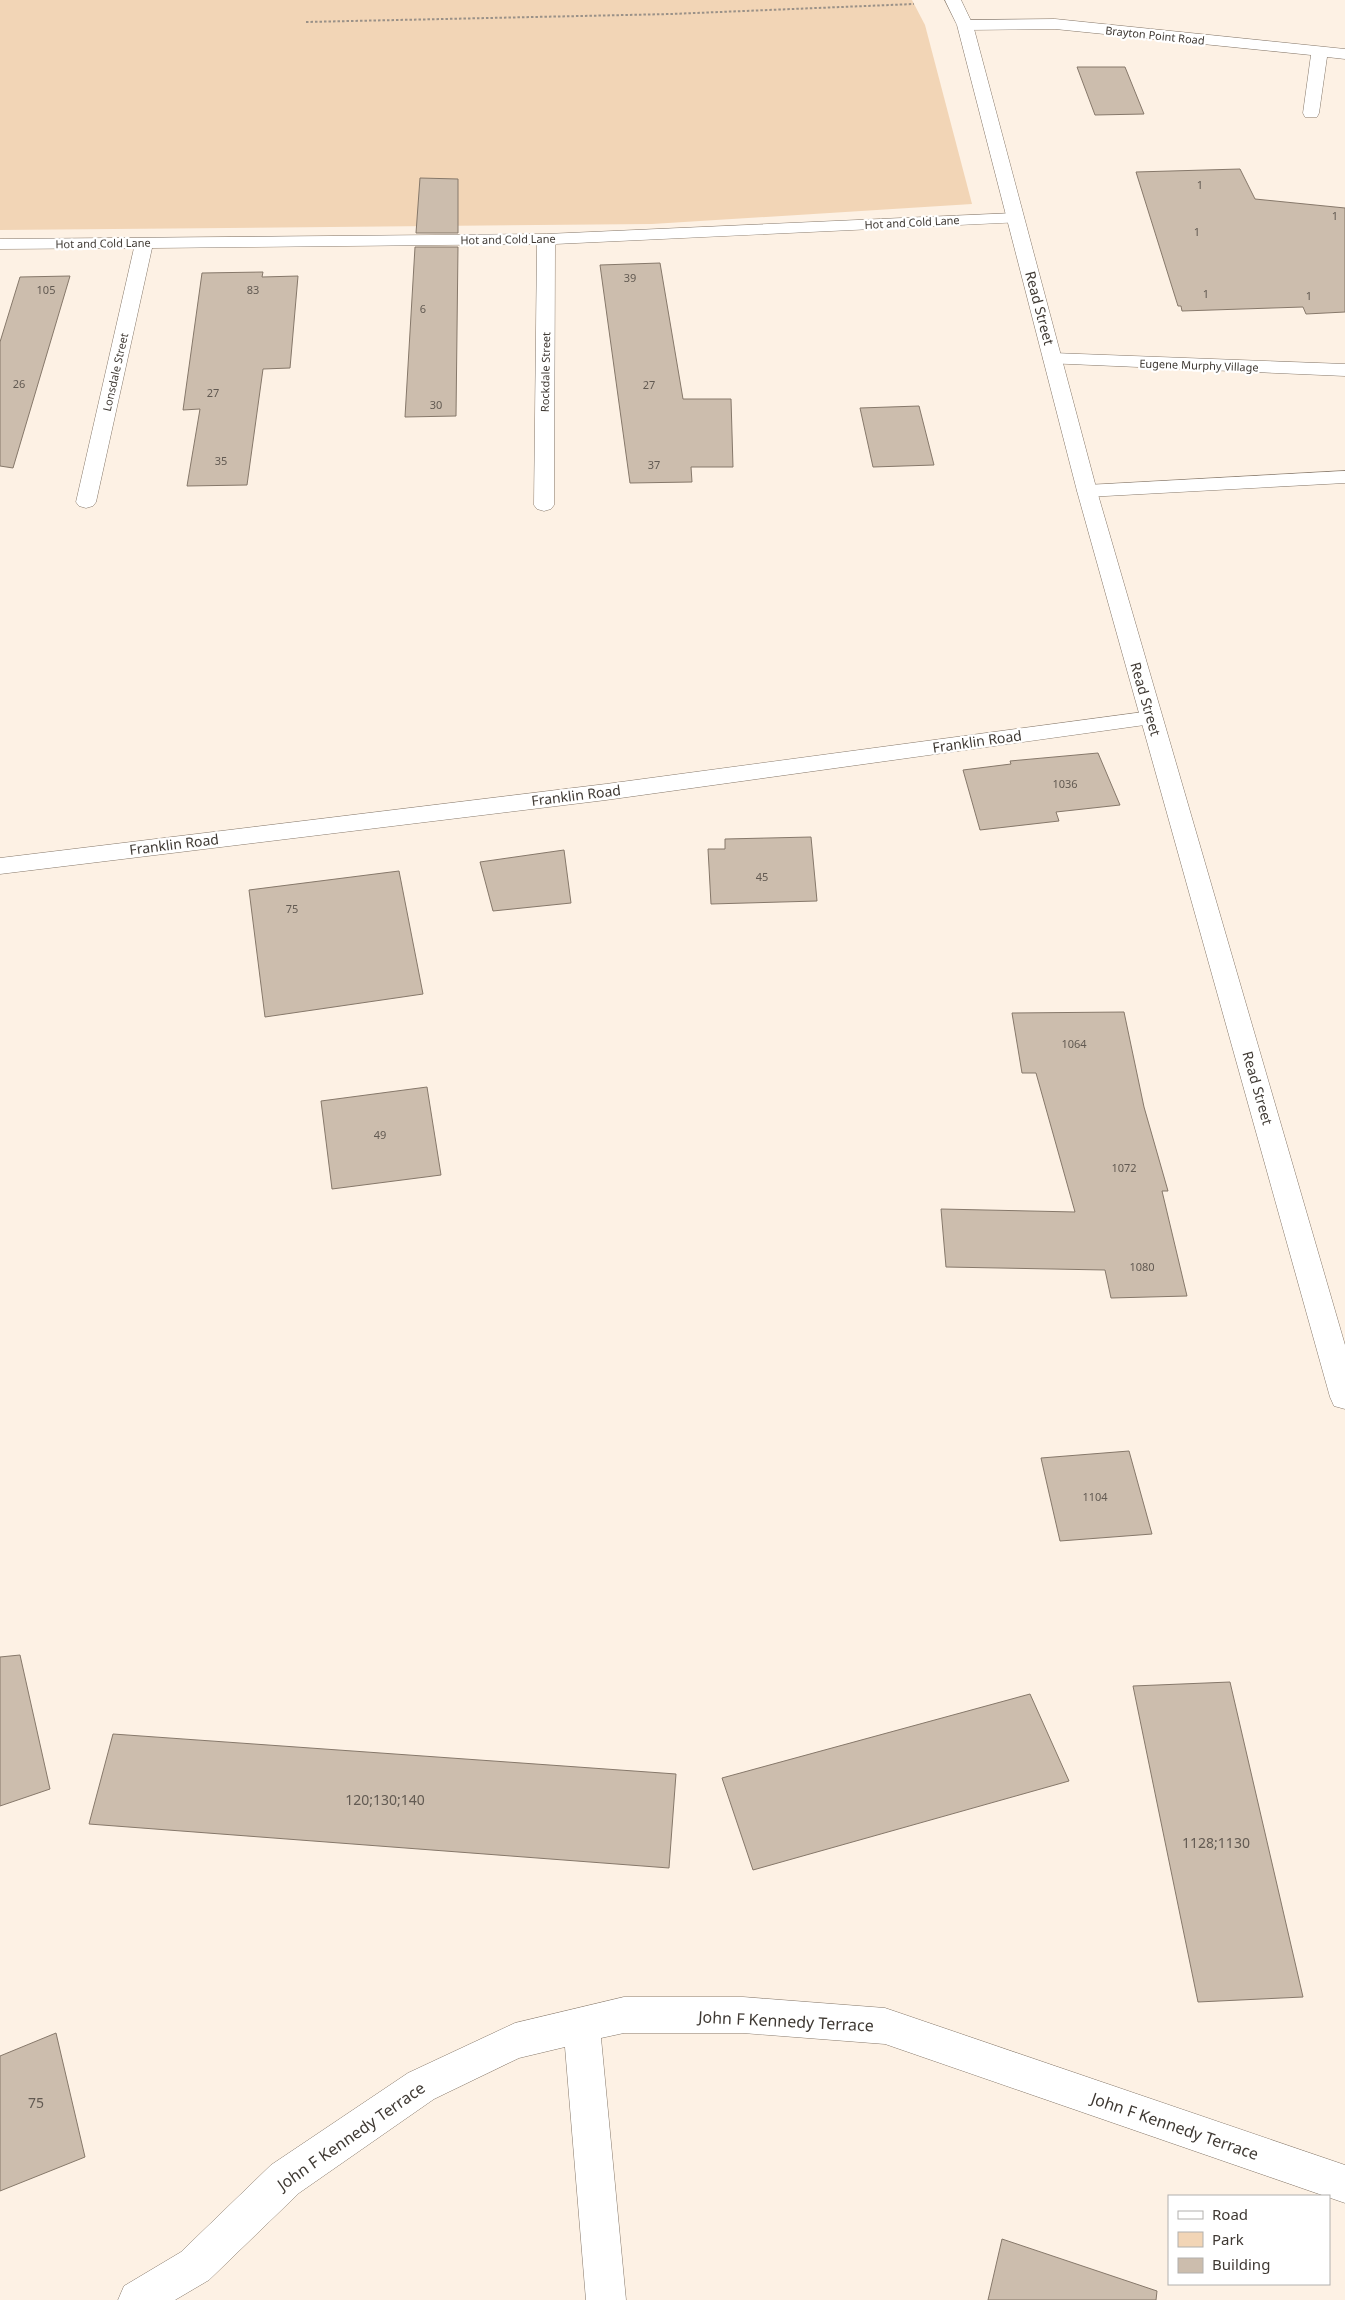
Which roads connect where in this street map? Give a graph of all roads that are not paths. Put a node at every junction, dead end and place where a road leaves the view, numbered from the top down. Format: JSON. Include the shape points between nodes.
{"nodes":[{"id":1,"x":954,"y":1,"type":"edge"},
{"id":2,"x":965,"y":25,"type":"junction"},
{"id":3,"x":1320,"y":52,"type":"junction"},
{"id":4,"x":1345,"y":54,"type":"edge"},
{"id":5,"x":1311,"y":113,"type":"dead end"},
{"id":6,"x":1015,"y":218,"type":"junction"},
{"id":7,"x":546,"y":239,"type":"junction"},
{"id":8,"x":144,"y":242,"type":"junction"},
{"id":9,"x":0,"y":244,"type":"edge"},
{"id":10,"x":1053,"y":360,"type":"junction"},
{"id":11,"x":1345,"y":370,"type":"edge"},
{"id":12,"x":1345,"y":477,"type":"edge"},
{"id":13,"x":1087,"y":491,"type":"junction"},
{"id":14,"x":86,"y":502,"type":"dead end"},
{"id":15,"x":544,"y":505,"type":"dead end"},
{"id":16,"x":1151,"y":718,"type":"junction"},
{"id":17,"x":0,"y":866,"type":"edge"},
{"id":18,"x":1345,"y":1397,"type":"edge"},
{"id":19,"x":582,"y":2026,"type":"junction"},
{"id":20,"x":1345,"y":2184,"type":"edge"},
{"id":21,"x":138,"y":2300,"type":"edge"},
{"id":22,"x":606,"y":2300,"type":"edge"}],
"edges":[{"from":1,"to":2,"type":"street","name":"Read Street"},
{"from":2,"to":3,"type":"street","name":"Brayton Point Road","via":[[1055,24]]},
{"from":2,"to":6,"type":"street","name":"Read Street"},
{"from":3,"to":4,"type":"street","name":"Brayton Point Road"},
{"from":3,"to":5,"type":"street"},
{"from":6,"to":7,"type":"street","name":"Hot and Cold Lane"},
{"from":6,"to":10,"type":"street","name":"Read Street"},
{"from":7,"to":8,"type":"street","name":"Hot and Cold Lane"},
{"from":7,"to":15,"type":"street","name":"Rockdale Street"},
{"from":8,"to":9,"type":"street","name":"Hot and Cold Lane"},
{"from":8,"to":14,"type":"street","name":"Lonsdale Street"},
{"from":10,"to":11,"type":"street","name":"Eugene Murphy Village"},
{"from":10,"to":13,"type":"street","name":"Read Street"},
{"from":12,"to":13,"type":"street"},
{"from":13,"to":16,"type":"street","name":"Read Street"},
{"from":16,"to":17,"type":"street","name":"Franklin Road","via":[[606,792]]},
{"from":16,"to":18,"type":"street","name":"Read Street"},
{"from":19,"to":20,"type":"street","name":"John F Kennedy Terrace","via":[[624,2015],[743,2015],[885,2026]]},
{"from":19,"to":21,"type":"street","name":"John F Kennedy Terrace","via":[[516,2041],[421,2086],[285,2179],[195,2266]]},
{"from":19,"to":22,"type":"street"}]}
